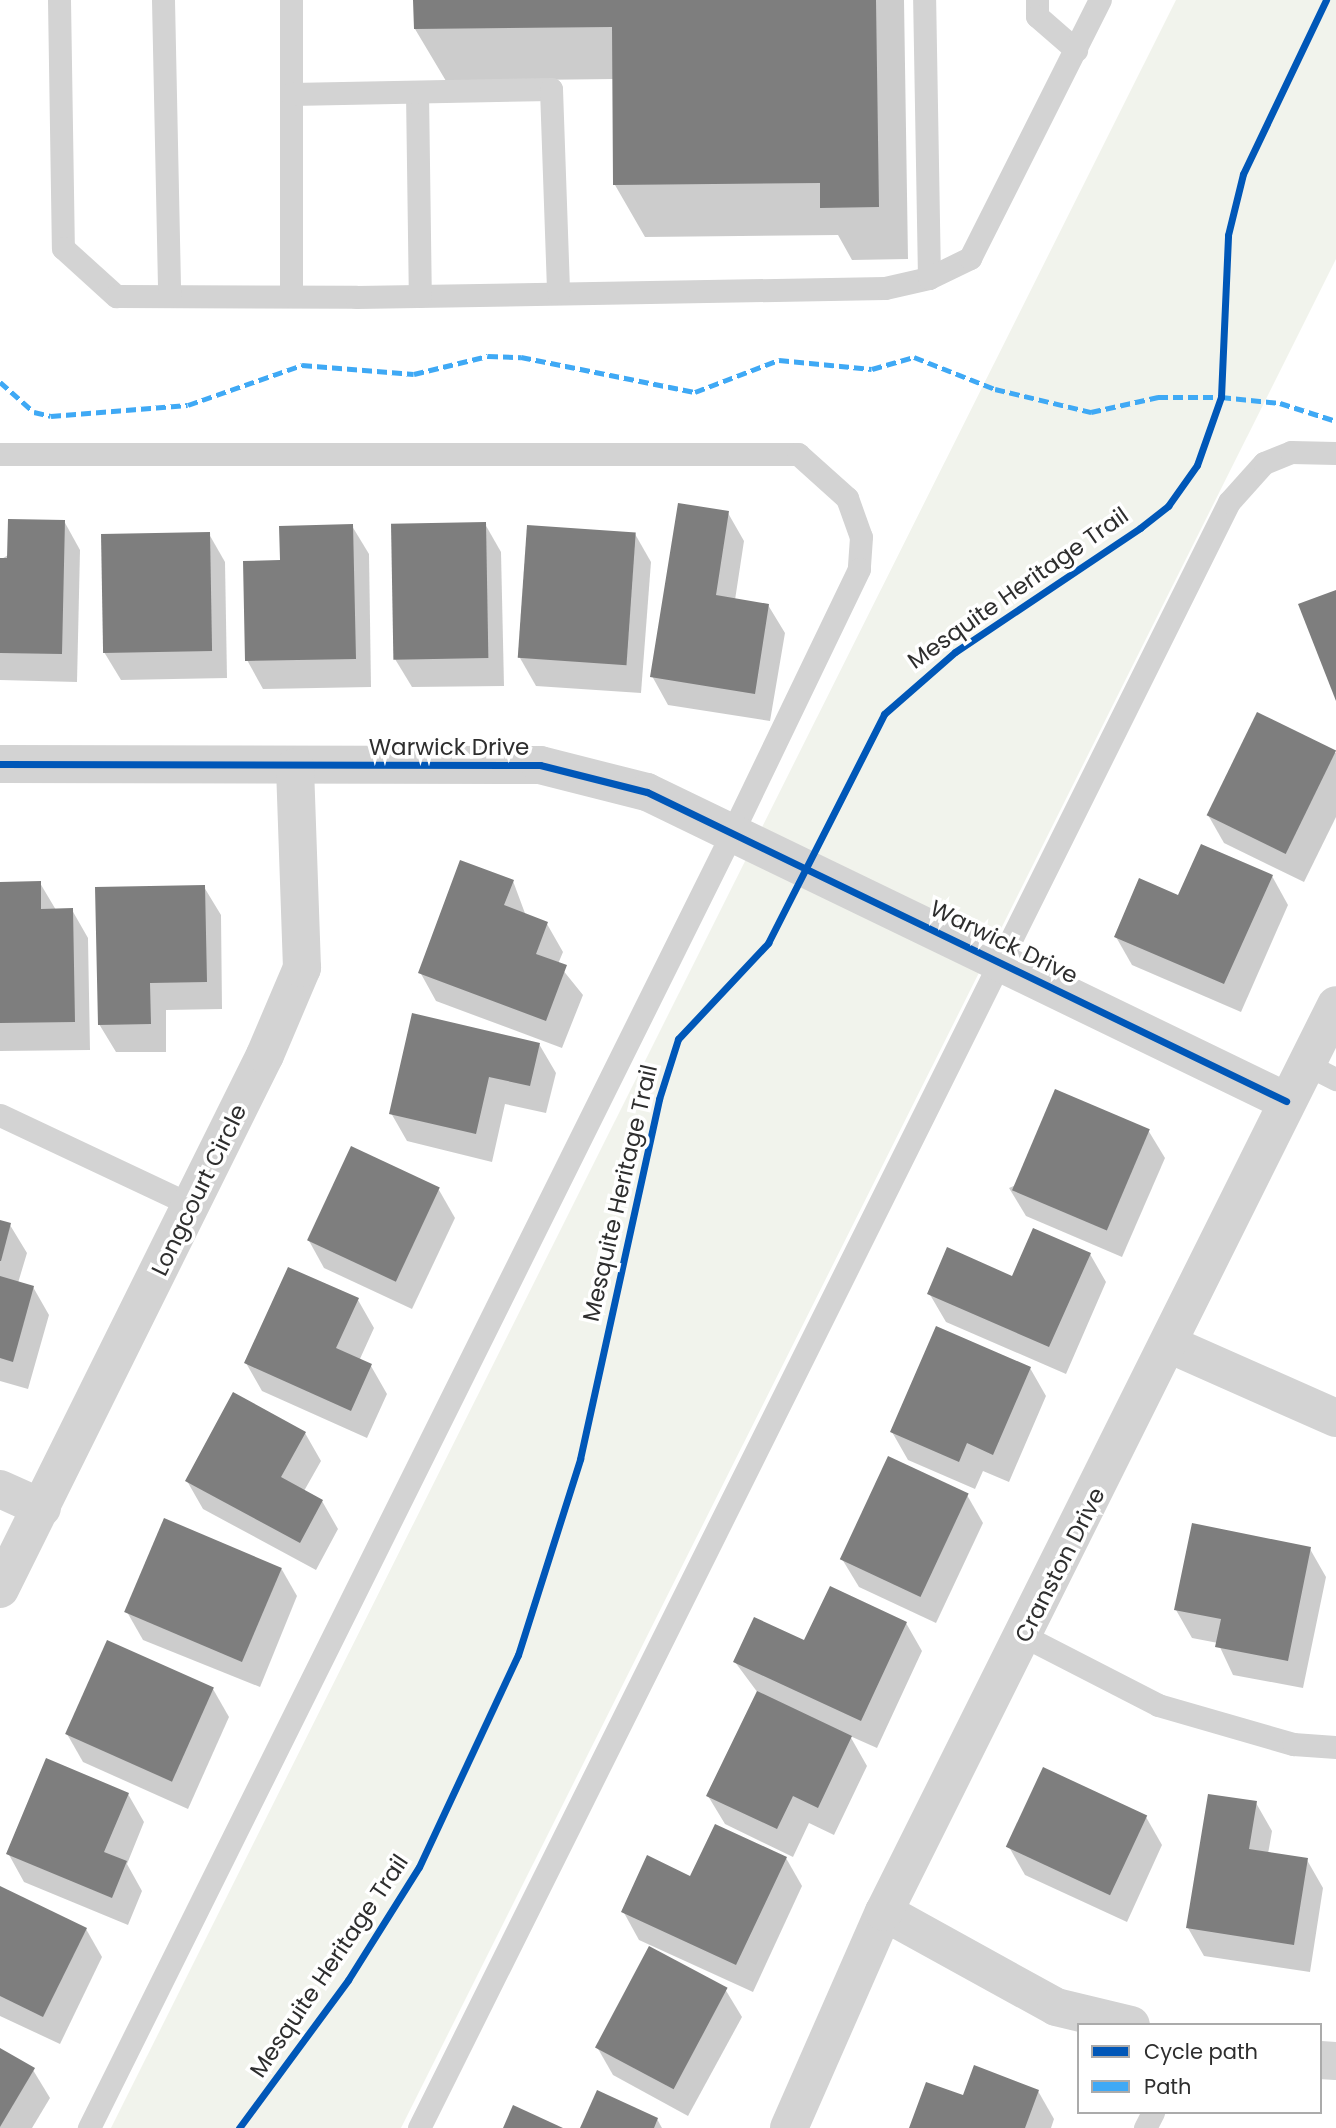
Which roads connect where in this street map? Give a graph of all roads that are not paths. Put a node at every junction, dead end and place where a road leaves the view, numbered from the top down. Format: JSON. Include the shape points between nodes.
{"nodes":[{"id":1,"x":59,"y":0,"type":"edge"},
{"id":2,"x":163,"y":0,"type":"edge"},
{"id":3,"x":291,"y":0,"type":"edge"},
{"id":4,"x":924,"y":0,"type":"edge"},
{"id":5,"x":1037,"y":0,"type":"edge"},
{"id":6,"x":1100,"y":0,"type":"edge"},
{"id":7,"x":1076,"y":50,"type":"junction"},
{"id":8,"x":417,"y":92,"type":"junction"},
{"id":9,"x":291,"y":94,"type":"junction"},
{"id":10,"x":929,"y":278,"type":"junction"},
{"id":11,"x":558,"y":293,"type":"junction"},
{"id":12,"x":169,"y":296,"type":"junction"},
{"id":13,"x":291,"y":296,"type":"junction"},
{"id":14,"x":420,"y":296,"type":"junction"},
{"id":15,"x":1336,"y":453,"type":"edge"},
{"id":16,"x":0,"y":454,"type":"edge"},
{"id":17,"x":0,"y":764,"type":"edge"},
{"id":18,"x":295,"y":767,"type":"junction"},
{"id":19,"x":732,"y":833,"type":"junction"},
{"id":20,"x":1000,"y":962,"type":"junction"},
{"id":21,"x":1336,"y":1005,"type":"edge"},
{"id":22,"x":1320,"y":1071,"type":"edge"},
{"id":23,"x":1286,"y":1101,"type":"junction"},
{"id":24,"x":0,"y":1115,"type":"edge"},
{"id":25,"x":191,"y":1205,"type":"junction"},
{"id":26,"x":1171,"y":1345,"type":"junction"},
{"id":27,"x":1336,"y":1418,"type":"edge"},
{"id":28,"x":0,"y":1489,"type":"edge"},
{"id":29,"x":41,"y":1508,"type":"junction"},
{"id":30,"x":0,"y":1589,"type":"edge"},
{"id":31,"x":1024,"y":1636,"type":"junction"},
{"id":32,"x":1336,"y":1747,"type":"edge"},
{"id":33,"x":884,"y":1912,"type":"junction"},
{"id":34,"x":1123,"y":2023,"type":"edge"},
{"id":35,"x":89,"y":2128,"type":"edge"},
{"id":36,"x":419,"y":2128,"type":"edge"},
{"id":37,"x":789,"y":2128,"type":"edge"}],
"edges":[{"from":1,"to":12,"type":"lane","via":[[63,248],[116,296]]},
{"from":2,"to":12,"type":"lane"},
{"from":3,"to":9,"type":"lane"},
{"from":4,"to":10,"type":"lane"},
{"from":5,"to":7,"type":"lane","via":[[1037,16]]},
{"from":6,"to":7,"type":"lane"},
{"from":7,"to":10,"type":"lane","via":[[970,258]]},
{"from":8,"to":9,"type":"lane"},
{"from":8,"to":11,"type":"lane","via":[[551,89]]},
{"from":8,"to":14,"type":"lane"},
{"from":9,"to":13,"type":"lane"},
{"from":10,"to":11,"type":"lane","via":[[885,288]]},
{"from":11,"to":14,"type":"lane"},
{"from":12,"to":13,"type":"lane"},
{"from":13,"to":14,"type":"lane"},
{"from":15,"to":20,"type":"lane","via":[[1291,452],[1264,463],[1229,502]]},
{"from":16,"to":19,"type":"lane","via":[[799,454],[847,498],[861,537],[859,569]]},
{"from":17,"to":18,"type":"street","name":"Warwick Drive"},
{"from":18,"to":19,"type":"street","name":"Warwick Drive","via":[[540,765],[647,792]]},
{"from":18,"to":25,"type":"street","name":"Longcourt Circle","via":[[302,968]]},
{"from":19,"to":20,"type":"street","name":"Warwick Drive"},
{"from":19,"to":35,"type":"lane"},
{"from":20,"to":23,"type":"street","name":"Warwick Drive"},
{"from":20,"to":36,"type":"lane"},
{"from":21,"to":22,"type":"street","name":"Cranston Drive"},
{"from":22,"to":23,"type":"street","name":"Cranston Drive"},
{"from":23,"to":26,"type":"street","name":"Cranston Drive"},
{"from":24,"to":25,"type":"lane"},
{"from":25,"to":29,"type":"street","name":"Longcourt Circle"},
{"from":26,"to":27,"type":"street"},
{"from":26,"to":31,"type":"street","name":"Cranston Drive"},
{"from":28,"to":29,"type":"street"},
{"from":29,"to":30,"type":"street","name":"Longcourt Circle"},
{"from":31,"to":32,"type":"lane","via":[[1158,1705],[1293,1744]]},
{"from":31,"to":33,"type":"street","name":"Cranston Drive"},
{"from":33,"to":34,"type":"street","via":[[1056,2007]]},
{"from":33,"to":37,"type":"street","name":"Cranston Drive"}]}
